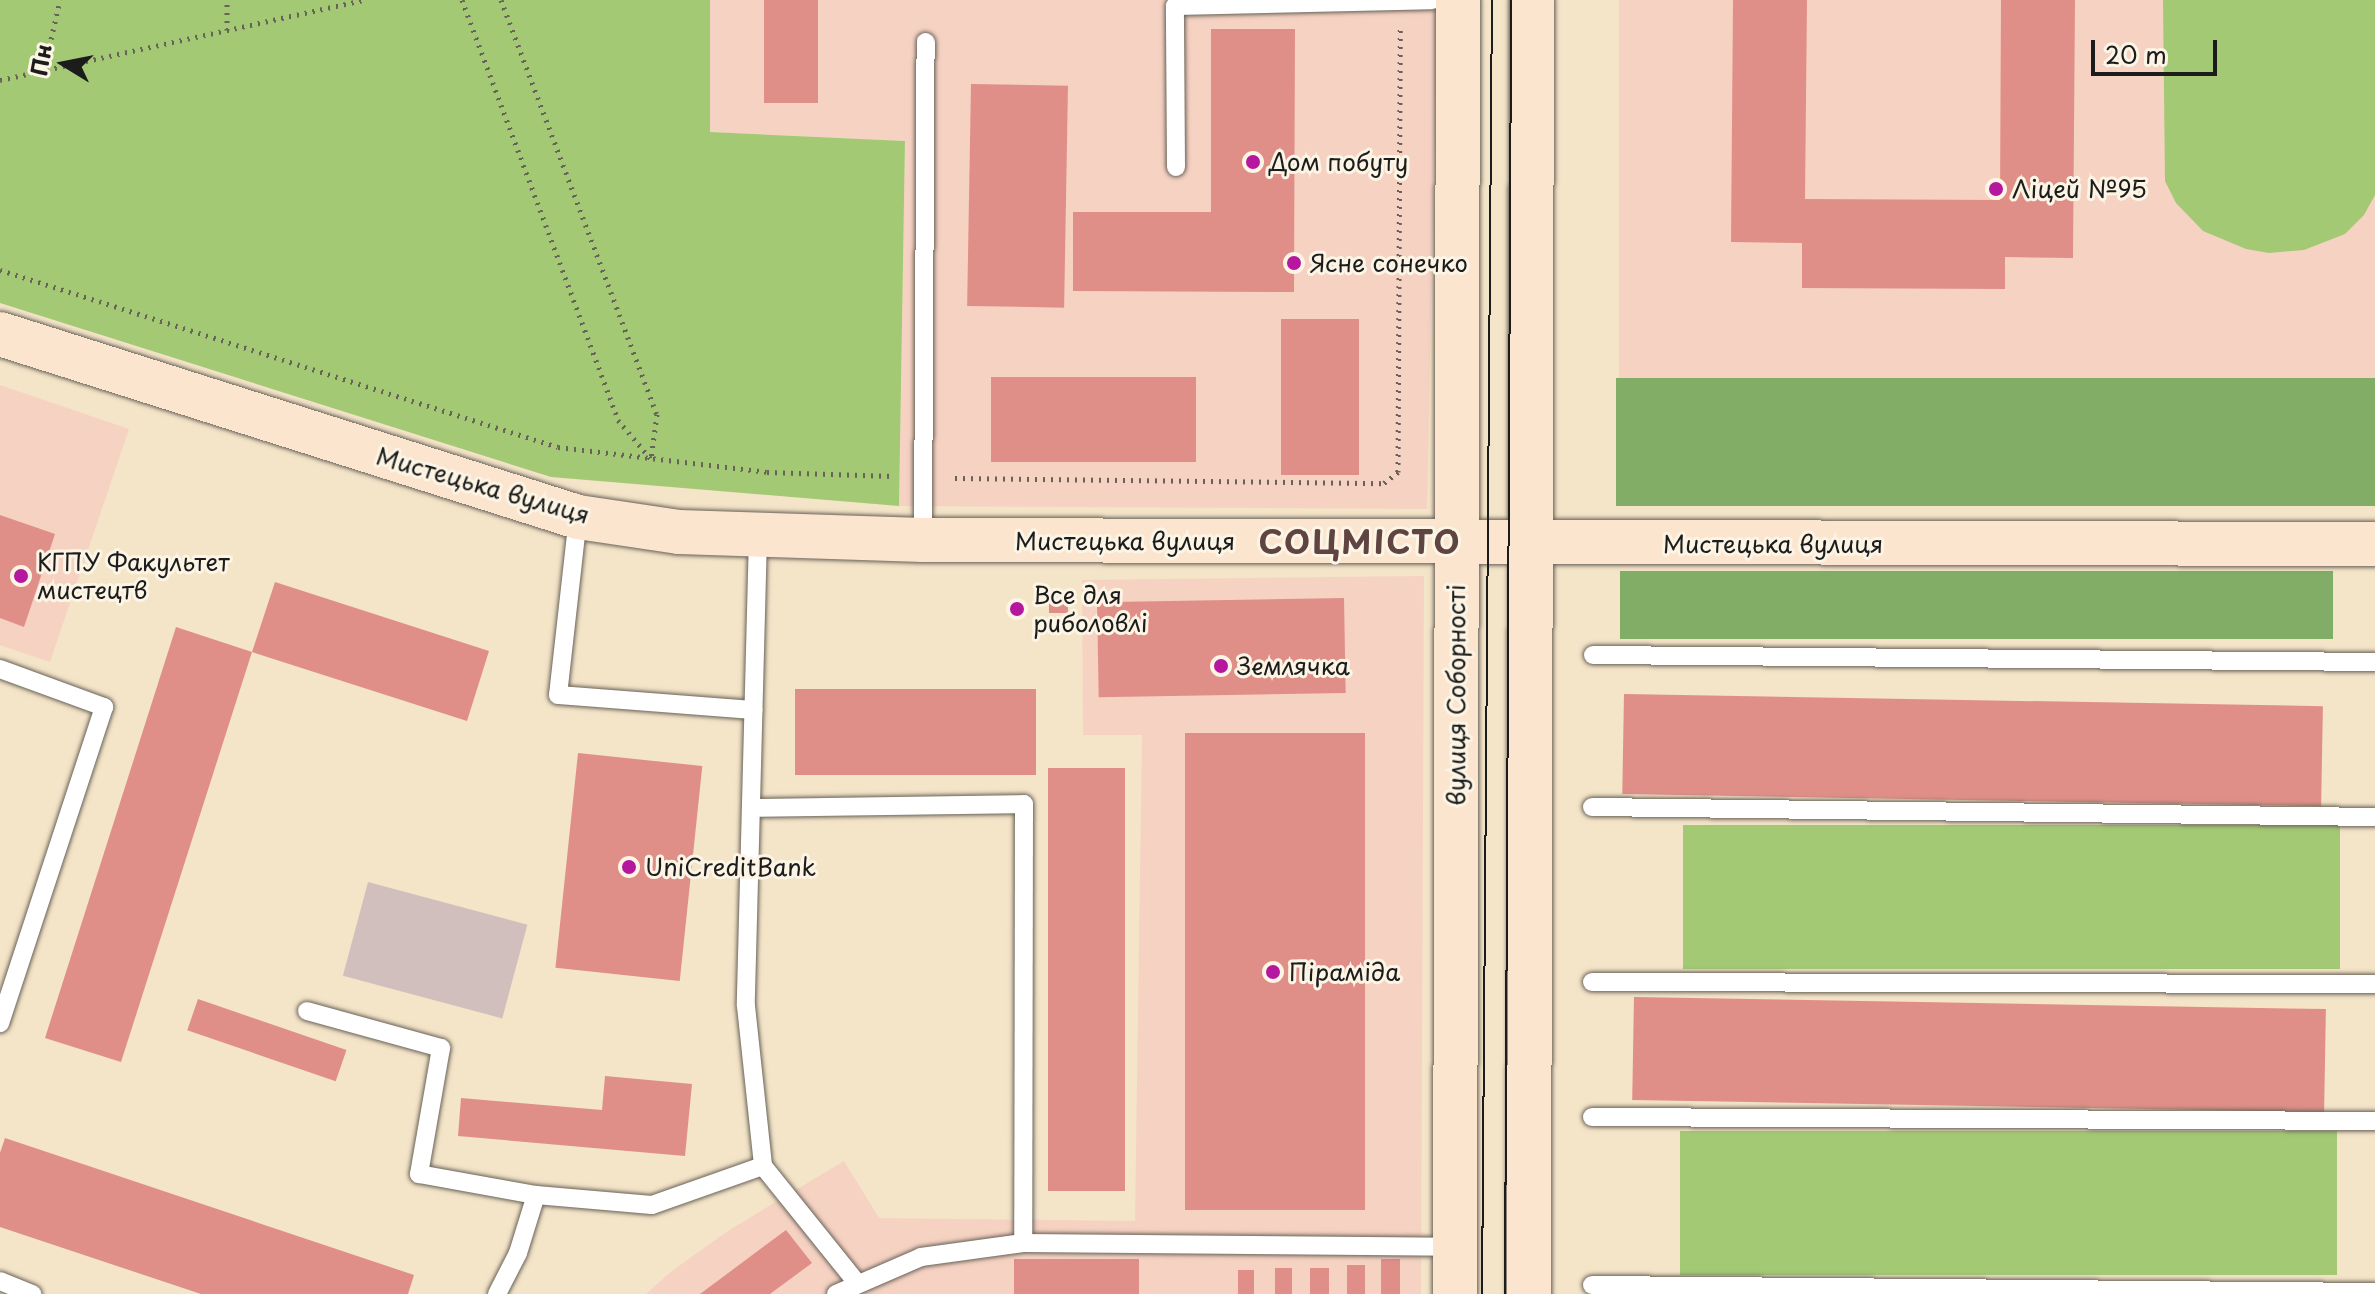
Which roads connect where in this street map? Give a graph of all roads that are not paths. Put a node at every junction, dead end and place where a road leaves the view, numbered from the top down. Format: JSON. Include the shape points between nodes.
{"nodes":[{"id":1,"x":1432,"y":0,"type":"edge"},
{"id":2,"x":1458,"y":0,"type":"edge"},
{"id":3,"x":1532,"y":0,"type":"edge"},
{"id":4,"x":1401,"y":1,"type":"edge"},
{"id":5,"x":926,"y":42,"type":"dead end"},
{"id":6,"x":1176,"y":167,"type":"dead end"},
{"id":7,"x":0,"y":334,"type":"edge"},
{"id":8,"x":578,"y":517,"type":"junction"},
{"id":9,"x":758,"y":536,"type":"junction"},
{"id":10,"x":923,"y":540,"type":"junction"},
{"id":11,"x":1457,"y":543,"type":"junction"},
{"id":12,"x":1529,"y":544,"type":"junction"},
{"id":13,"x":2375,"y":544,"type":"edge"},
{"id":14,"x":1593,"y":655,"type":"dead end"},
{"id":15,"x":2375,"y":662,"type":"edge"},
{"id":16,"x":0,"y":669,"type":"edge"},
{"id":17,"x":753,"y":710,"type":"junction"},
{"id":18,"x":1592,"y":807,"type":"dead end"},
{"id":19,"x":751,"y":808,"type":"junction"},
{"id":20,"x":2375,"y":817,"type":"edge"},
{"id":21,"x":1592,"y":982,"type":"dead end"},
{"id":22,"x":2375,"y":984,"type":"edge"},
{"id":23,"x":307,"y":1011,"type":"dead end"},
{"id":24,"x":0,"y":1023,"type":"edge"},
{"id":25,"x":1592,"y":1117,"type":"dead end"},
{"id":26,"x":2375,"y":1121,"type":"edge"},
{"id":27,"x":763,"y":1166,"type":"junction"},
{"id":28,"x":536,"y":1195,"type":"junction"},
{"id":29,"x":1023,"y":1243,"type":"junction"},
{"id":30,"x":1455,"y":1247,"type":"junction"},
{"id":31,"x":0,"y":1281,"type":"edge"},
{"id":32,"x":857,"y":1283,"type":"junction"},
{"id":33,"x":1592,"y":1285,"type":"dead end"},
{"id":34,"x":2375,"y":1292,"type":"edge"},
{"id":35,"x":33,"y":1294,"type":"edge"},
{"id":36,"x":497,"y":1294,"type":"edge"},
{"id":37,"x":836,"y":1294,"type":"edge"},
{"id":38,"x":1455,"y":1294,"type":"edge"},
{"id":39,"x":1529,"y":1294,"type":"edge"}],
"edges":[{"from":1,"to":4,"type":"lane"},
{"from":2,"to":11,"type":"main road","name":"вулиця Соборності"},
{"from":3,"to":12,"type":"main road"},
{"from":4,"to":6,"type":"lane","via":[[1175,6]]},
{"from":5,"to":10,"type":"lane"},
{"from":7,"to":8,"type":"main road","name":"Мистецька вулиця"},
{"from":8,"to":9,"type":"main road","name":"Мистецька вулиця","via":[[679,532]]},
{"from":8,"to":17,"type":"lane","via":[[558,695]]},
{"from":9,"to":10,"type":"main road","name":"Мистецька вулиця"},
{"from":9,"to":17,"type":"lane"},
{"from":10,"to":11,"type":"main road","name":"Мистецька вулиця"},
{"from":11,"to":12,"type":"main road","name":"Мистецька вулиця"},
{"from":11,"to":30,"type":"main road","name":"вулиця Соборності"},
{"from":12,"to":13,"type":"main road","name":"Мистецька вулиця"},
{"from":12,"to":39,"type":"main road"},
{"from":14,"to":15,"type":"lane"},
{"from":16,"to":24,"type":"lane","via":[[104,707]]},
{"from":17,"to":19,"type":"lane"},
{"from":18,"to":20,"type":"lane"},
{"from":19,"to":27,"type":"lane","via":[[746,1006]]},
{"from":19,"to":29,"type":"lane","via":[[1024,804]]},
{"from":21,"to":22,"type":"lane"},
{"from":23,"to":28,"type":"lane","via":[[441,1048],[419,1174]]},
{"from":25,"to":26,"type":"lane"},
{"from":27,"to":28,"type":"lane","via":[[652,1205]]},
{"from":27,"to":32,"type":"lane"},
{"from":28,"to":36,"type":"lane","via":[[518,1253]]},
{"from":29,"to":30,"type":"lane"},
{"from":29,"to":32,"type":"lane","via":[[921,1257]]},
{"from":30,"to":38,"type":"main road","name":"вулиця Соборності"},
{"from":31,"to":35,"type":"lane"},
{"from":32,"to":37,"type":"lane"},
{"from":33,"to":34,"type":"lane"}]}
